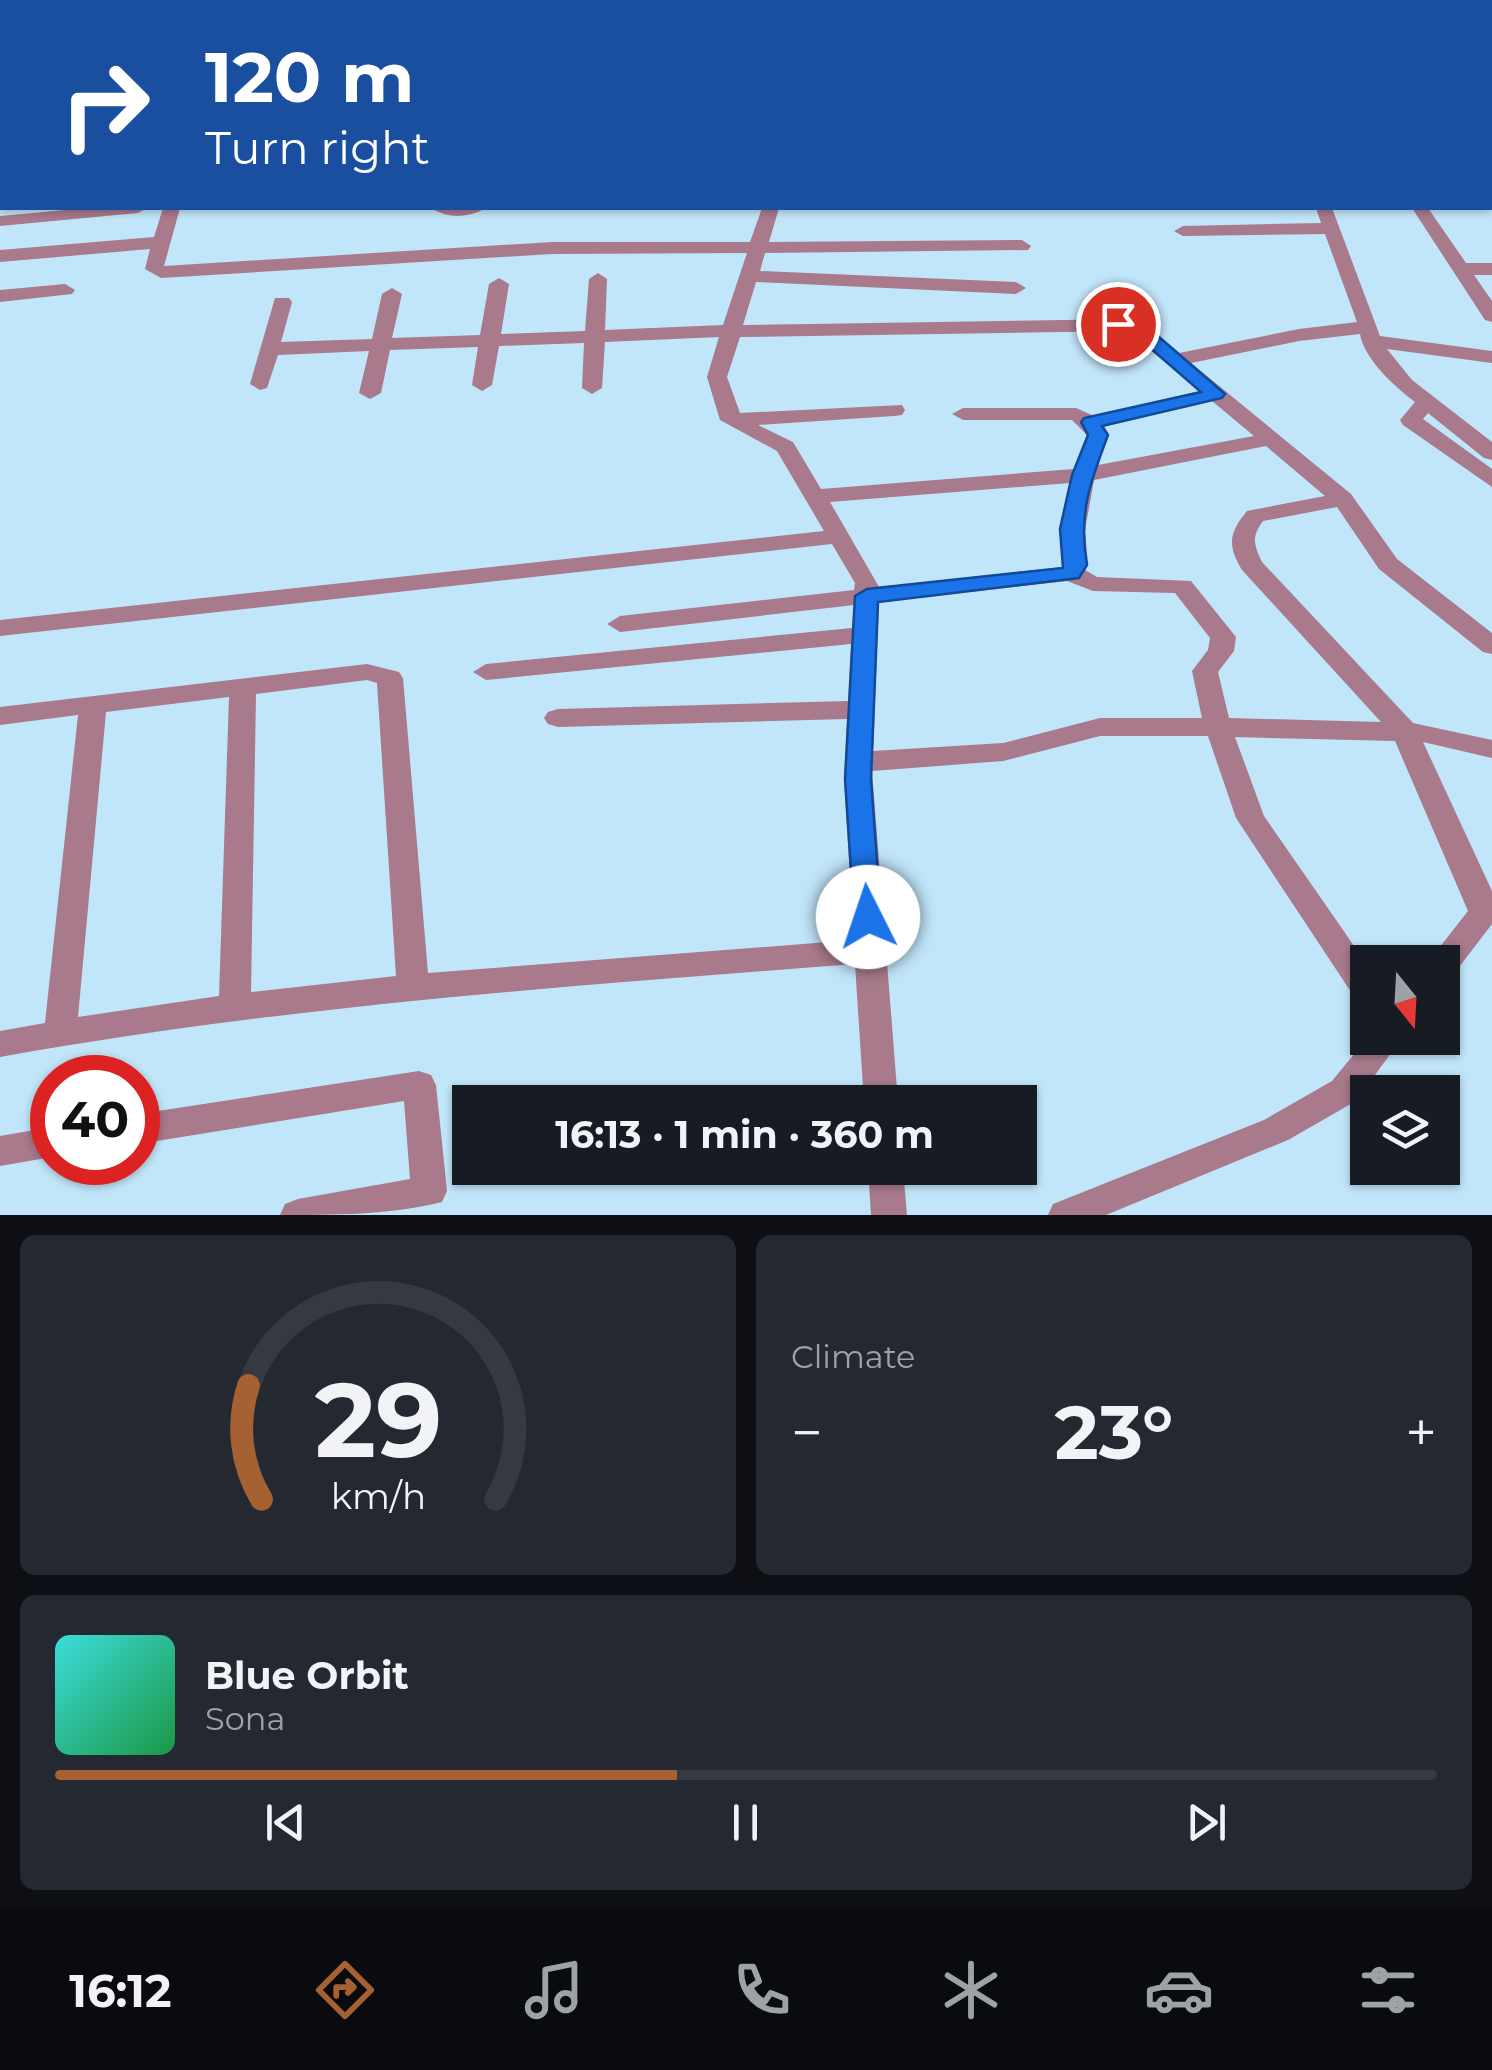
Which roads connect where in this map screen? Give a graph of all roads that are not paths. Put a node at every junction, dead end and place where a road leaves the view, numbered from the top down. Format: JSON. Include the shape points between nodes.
{"nodes":[{"id":1,"x":117,"y":210,"type":"edge"},
{"id":2,"x":171,"y":210,"type":"edge"},
{"id":3,"x":769,"y":210,"type":"edge"},
{"id":4,"x":1325,"y":210,"type":"edge"},
{"id":5,"x":1421,"y":210,"type":"edge"},
{"id":6,"x":0,"y":221,"type":"edge"},
{"id":7,"x":1332,"y":228,"type":"junction"},
{"id":8,"x":1183,"y":230,"type":"dead end"},
{"id":9,"x":163,"y":242,"type":"junction"},
{"id":10,"x":759,"y":246,"type":"junction"},
{"id":11,"x":1022,"y":246,"type":"dead end"},
{"id":12,"x":0,"y":256,"type":"edge"},
{"id":13,"x":1460,"y":269,"type":"junction"},
{"id":14,"x":1492,"y":269,"type":"edge"},
{"id":15,"x":749,"y":276,"type":"junction"},
{"id":16,"x":598,"y":279,"type":"dead end"},
{"id":17,"x":498,"y":284,"type":"dead end"},
{"id":18,"x":1016,"y":288,"type":"dead end"},
{"id":19,"x":65,"y":290,"type":"dead end"},
{"id":20,"x":392,"y":294,"type":"dead end"},
{"id":21,"x":0,"y":296,"type":"edge"},
{"id":22,"x":282,"y":302,"type":"dead end"},
{"id":23,"x":1492,"y":316,"type":"edge"},
{"id":24,"x":732,"y":331,"type":"junction"},
{"id":25,"x":1370,"y":334,"type":"junction"},
{"id":26,"x":595,"y":336,"type":"junction"},
{"id":27,"x":489,"y":340,"type":"junction"},
{"id":28,"x":381,"y":344,"type":"junction"},
{"id":29,"x":270,"y":348,"type":"junction"},
{"id":30,"x":1492,"y":356,"type":"edge"},
{"id":31,"x":1174,"y":360,"type":"junction"},
{"id":32,"x":260,"y":384,"type":"dead end"},
{"id":33,"x":482,"y":385,"type":"dead end"},
{"id":34,"x":592,"y":388,"type":"dead end"},
{"id":35,"x":370,"y":393,"type":"dead end"},
{"id":36,"x":1215,"y":394,"type":"junction"},
{"id":37,"x":1426,"y":402,"type":"junction"},
{"id":38,"x":894,"y":410,"type":"dead end"},
{"id":39,"x":963,"y":414,"type":"dead end"},
{"id":40,"x":731,"y":420,"type":"junction"},
{"id":41,"x":1091,"y":422,"type":"junction"},
{"id":42,"x":1270,"y":439,"type":"junction"},
{"id":43,"x":1492,"y":453,"type":"edge"},
{"id":44,"x":1083,"y":475,"type":"junction"},
{"id":45,"x":1492,"y":480,"type":"edge"},
{"id":46,"x":815,"y":496,"type":"junction"},
{"id":47,"x":1343,"y":499,"type":"junction"},
{"id":48,"x":839,"y":536,"type":"junction"},
{"id":49,"x":1071,"y":574,"type":"junction"},
{"id":50,"x":867,"y":596,"type":"junction"},
{"id":51,"x":620,"y":624,"type":"dead end"},
{"id":52,"x":0,"y":628,"type":"edge"},
{"id":53,"x":865,"y":634,"type":"junction"},
{"id":54,"x":1492,"y":646,"type":"edge"},
{"id":55,"x":486,"y":672,"type":"dead end"},
{"id":56,"x":243,"y":688,"type":"junction"},
{"id":57,"x":93,"y":704,"type":"junction"},
{"id":58,"x":861,"y":710,"type":"junction"},
{"id":59,"x":0,"y":716,"type":"edge"},
{"id":60,"x":558,"y":718,"type":"dead end"},
{"id":61,"x":1218,"y":727,"type":"junction"},
{"id":62,"x":1404,"y":732,"type":"junction"},
{"id":63,"x":1492,"y":749,"type":"edge"},
{"id":64,"x":858,"y":762,"type":"junction"},
{"id":65,"x":1488,"y":907,"type":"edge"},
{"id":66,"x":1458,"y":945,"type":"edge"},
{"id":67,"x":870,"y":951,"type":"junction"},
{"id":68,"x":1350,"y":965,"type":"edge"},
{"id":69,"x":413,"y":986,"type":"junction"},
{"id":70,"x":236,"y":1005,"type":"junction"},
{"id":71,"x":60,"y":1032,"type":"junction"},
{"id":72,"x":0,"y":1044,"type":"edge"},
{"id":73,"x":1373,"y":1055,"type":"edge"},
{"id":74,"x":880,"y":1085,"type":"edge"},
{"id":75,"x":160,"y":1126,"type":"edge"},
{"id":76,"x":30,"y":1145,"type":"edge"},
{"id":77,"x":0,"y":1150,"type":"edge"},
{"id":78,"x":887,"y":1185,"type":"edge"},
{"id":79,"x":298,"y":1215,"type":"edge"},
{"id":80,"x":889,"y":1215,"type":"edge"},
{"id":81,"x":1066,"y":1215,"type":"edge"}],
"edges":[{"from":1,"to":6,"type":"street"},
{"from":2,"to":9,"type":"street"},
{"from":3,"to":10,"type":"street"},
{"from":4,"to":7,"type":"street"},
{"from":5,"to":13,"type":"street"},
{"from":7,"to":8,"type":"street"},
{"from":7,"to":25,"type":"street"},
{"from":9,"to":10,"type":"street","via":[[154,269],[161,272],[552,248]]},
{"from":9,"to":12,"type":"street"},
{"from":10,"to":11,"type":"street"},
{"from":10,"to":15,"type":"street"},
{"from":13,"to":14,"type":"street"},
{"from":13,"to":23,"type":"street"},
{"from":15,"to":18,"type":"street"},
{"from":15,"to":24,"type":"street"},
{"from":16,"to":26,"type":"street"},
{"from":17,"to":27,"type":"street"},
{"from":19,"to":21,"type":"street"},
{"from":20,"to":28,"type":"street"},
{"from":22,"to":29,"type":"street"},
{"from":24,"to":26,"type":"street"},
{"from":24,"to":31,"type":"street","via":[[1130,325]]},
{"from":24,"to":40,"type":"street","via":[[717,377]]},
{"from":25,"to":30,"type":"street"},
{"from":25,"to":31,"type":"street","via":[[1299,335]]},
{"from":25,"to":37,"type":"street"},
{"from":26,"to":27,"type":"street"},
{"from":26,"to":34,"type":"street"},
{"from":27,"to":28,"type":"street"},
{"from":27,"to":33,"type":"street"},
{"from":28,"to":29,"type":"street"},
{"from":28,"to":35,"type":"street"},
{"from":29,"to":32,"type":"street"},
{"from":31,"to":36,"type":"street"},
{"from":36,"to":41,"type":"street"},
{"from":36,"to":42,"type":"street"},
{"from":37,"to":43,"type":"street"},
{"from":37,"to":45,"type":"street","via":[[1410,420]]},
{"from":38,"to":40,"type":"street"},
{"from":39,"to":41,"type":"street","via":[[1076,414]]},
{"from":40,"to":46,"type":"street","via":[[785,447]]},
{"from":41,"to":44,"type":"street","via":[[1098,435]]},
{"from":42,"to":44,"type":"street"},
{"from":42,"to":47,"type":"street"},
{"from":44,"to":46,"type":"street"},
{"from":44,"to":49,"type":"street","via":[[1070,529],[1076,565]]},
{"from":46,"to":48,"type":"street"},
{"from":47,"to":54,"type":"street","via":[[1388,564]]},
{"from":47,"to":62,"type":"street","via":[[1256,516],[1241,544],[1251,564]]},
{"from":48,"to":50,"type":"street","via":[[868,583]]},
{"from":48,"to":52,"type":"street"},
{"from":49,"to":50,"type":"street"},
{"from":49,"to":61,"type":"street","via":[[1093,584],[1182,586],[1223,638],[1205,671]]},
{"from":50,"to":51,"type":"street"},
{"from":50,"to":53,"type":"street"},
{"from":53,"to":55,"type":"street"},
{"from":53,"to":58,"type":"street"},
{"from":56,"to":57,"type":"street"},
{"from":56,"to":69,"type":"street","via":[[367,672],[390,678]]},
{"from":56,"to":70,"type":"street"},
{"from":57,"to":59,"type":"street"},
{"from":57,"to":71,"type":"street"},
{"from":58,"to":60,"type":"street"},
{"from":58,"to":64,"type":"street"},
{"from":61,"to":62,"type":"street"},
{"from":61,"to":64,"type":"street","via":[[1100,728],[1003,752]]},
{"from":61,"to":68,"type":"street","via":[[1250,818]]},
{"from":62,"to":63,"type":"street"},
{"from":62,"to":65,"type":"street"},
{"from":64,"to":67,"type":"street"},
{"from":65,"to":66,"type":"street"},
{"from":67,"to":69,"type":"street"},
{"from":67,"to":74,"type":"street"},
{"from":69,"to":70,"type":"street"},
{"from":70,"to":71,"type":"street"},
{"from":71,"to":72,"type":"street"},
{"from":73,"to":81,"type":"street","via":[[1344,1091],[1276,1130]]},
{"from":75,"to":79,"type":"street","via":[[419,1085],[429,1191]]},
{"from":76,"to":77,"type":"street"},
{"from":78,"to":80,"type":"street"}]}
